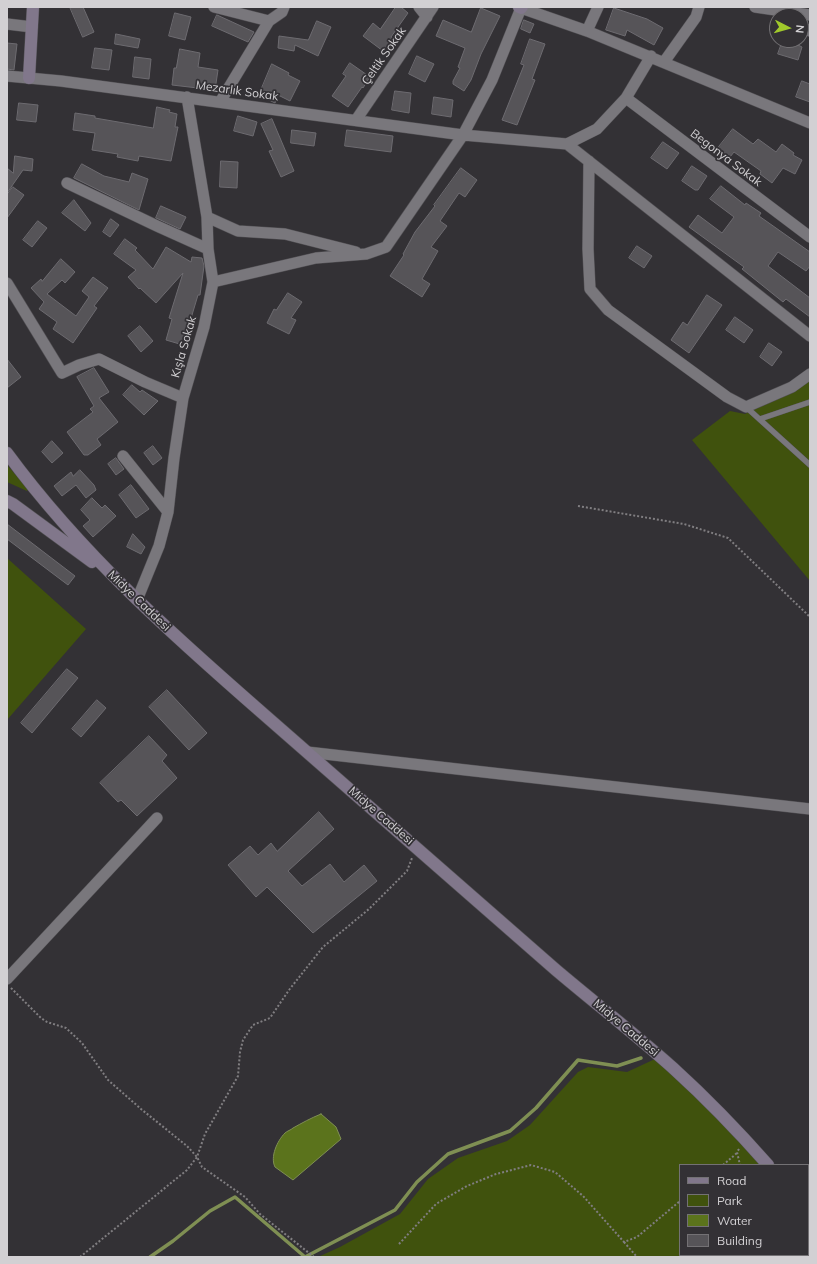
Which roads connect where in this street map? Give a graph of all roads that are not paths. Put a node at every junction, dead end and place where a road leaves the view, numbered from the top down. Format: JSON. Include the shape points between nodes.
{"nodes":[{"id":1,"x":33,"y":7,"type":"edge"},
{"id":2,"x":214,"y":7,"type":"edge"},
{"id":3,"x":284,"y":7,"type":"edge"},
{"id":4,"x":419,"y":7,"type":"edge"},
{"id":5,"x":521,"y":7,"type":"edge"},
{"id":6,"x":598,"y":7,"type":"edge"},
{"id":7,"x":699,"y":7,"type":"edge"},
{"id":8,"x":754,"y":7,"type":"edge"},
{"id":9,"x":430,"y":12,"type":"edge"},
{"id":10,"x":769,"y":14,"type":"edge"},
{"id":11,"x":810,"y":14,"type":"edge"},
{"id":12,"x":269,"y":21,"type":"junction"},
{"id":13,"x":7,"y":24,"type":"edge"},
{"id":14,"x":32,"y":27,"type":"junction"},
{"id":15,"x":587,"y":31,"type":"junction"},
{"id":16,"x":651,"y":56,"type":"junction"},
{"id":17,"x":664,"y":62,"type":"junction"},
{"id":18,"x":7,"y":76,"type":"edge"},
{"id":19,"x":29,"y":78,"type":"junction"},
{"id":20,"x":187,"y":98,"type":"junction"},
{"id":21,"x":626,"y":98,"type":"junction"},
{"id":22,"x":220,"y":102,"type":"junction"},
{"id":23,"x":356,"y":120,"type":"junction"},
{"id":24,"x":810,"y":123,"type":"edge"},
{"id":25,"x":462,"y":135,"type":"junction"},
{"id":26,"x":568,"y":144,"type":"junction"},
{"id":27,"x":589,"y":161,"type":"junction"},
{"id":28,"x":67,"y":183,"type":"dead end"},
{"id":29,"x":207,"y":217,"type":"junction"},
{"id":30,"x":810,"y":237,"type":"edge"},
{"id":31,"x":208,"y":248,"type":"junction"},
{"id":32,"x":366,"y":254,"type":"junction"},
{"id":33,"x":213,"y":282,"type":"junction"},
{"id":34,"x":7,"y":283,"type":"edge"},
{"id":35,"x":810,"y":336,"type":"edge"},
{"id":36,"x":810,"y":374,"type":"edge"},
{"id":37,"x":183,"y":398,"type":"junction"},
{"id":38,"x":810,"y":402,"type":"edge"},
{"id":39,"x":746,"y":407,"type":"junction"},
{"id":40,"x":760,"y":419,"type":"junction"},
{"id":41,"x":7,"y":453,"type":"edge"},
{"id":42,"x":123,"y":456,"type":"dead end"},
{"id":43,"x":810,"y":465,"type":"edge"},
{"id":44,"x":7,"y":501,"type":"edge"},
{"id":45,"x":168,"y":512,"type":"junction"},
{"id":46,"x":114,"y":578,"type":"junction"},
{"id":47,"x":137,"y":600,"type":"junction"},
{"id":48,"x":307,"y":752,"type":"junction"},
{"id":49,"x":810,"y":809,"type":"edge"},
{"id":50,"x":158,"y":818,"type":"dead end"},
{"id":51,"x":7,"y":979,"type":"edge"},
{"id":52,"x":767,"y":1164,"type":"edge"}],
"edges":[{"from":1,"to":14,"type":"main road"},
{"from":2,"to":12,"type":"street"},
{"from":3,"to":12,"type":"street","via":[[282,12]]},
{"from":4,"to":9,"type":"street"},
{"from":5,"to":15,"type":"street"},
{"from":5,"to":25,"type":"street","via":[[492,80]]},
{"from":6,"to":15,"type":"street"},
{"from":7,"to":17,"type":"street","via":[[696,17]]},
{"from":8,"to":10,"type":"street"},
{"from":8,"to":11,"type":"street"},
{"from":9,"to":23,"type":"street","name":"Çeltik Sokak"},
{"from":12,"to":22,"type":"street"},
{"from":13,"to":14,"type":"street"},
{"from":14,"to":19,"type":"main road"},
{"from":15,"to":16,"type":"street"},
{"from":16,"to":17,"type":"street"},
{"from":16,"to":21,"type":"street"},
{"from":17,"to":24,"type":"street"},
{"from":18,"to":19,"type":"street","name":"Mezarlık Sokak"},
{"from":19,"to":20,"type":"street","name":"Mezarlık Sokak"},
{"from":20,"to":22,"type":"street","name":"Mezarlık Sokak"},
{"from":20,"to":29,"type":"street","name":"Kışla Sokak"},
{"from":21,"to":26,"type":"street","via":[[597,129]]},
{"from":21,"to":30,"type":"street","name":"Begonya Sokak"},
{"from":22,"to":23,"type":"street","name":"Mezarlık Sokak"},
{"from":23,"to":25,"type":"street","name":"Mezarlık Sokak"},
{"from":25,"to":26,"type":"street","name":"Mezarlık Sokak"},
{"from":25,"to":32,"type":"street","via":[[386,247]]},
{"from":26,"to":27,"type":"street"},
{"from":27,"to":35,"type":"street"},
{"from":27,"to":39,"type":"street","via":[[590,289],[608,310],[727,397]]},
{"from":28,"to":31,"type":"street"},
{"from":29,"to":31,"type":"street","name":"Kışla Sokak"},
{"from":29,"to":32,"type":"street","via":[[238,231],[285,234]]},
{"from":31,"to":33,"type":"street","name":"Kışla Sokak"},
{"from":32,"to":33,"type":"street","via":[[316,258]]},
{"from":33,"to":37,"type":"street","name":"Kışla Sokak","via":[[204,327]]},
{"from":34,"to":37,"type":"street","via":[[62,374],[99,359]]},
{"from":36,"to":39,"type":"street","via":[[792,387]]},
{"from":37,"to":45,"type":"street","name":"Kışla Sokak"},
{"from":38,"to":40,"type":"lane"},
{"from":39,"to":40,"type":"lane"},
{"from":40,"to":43,"type":"lane"},
{"from":41,"to":46,"type":"main road","name":"Midye Caddesi","via":[[59,518]]},
{"from":42,"to":45,"type":"street"},
{"from":44,"to":46,"type":"main road"},
{"from":45,"to":47,"type":"street","name":"Kışla Sokak","via":[[159,546]]},
{"from":46,"to":47,"type":"main road","name":"Midye Caddesi"},
{"from":47,"to":48,"type":"main road","name":"Midye Caddesi"},
{"from":48,"to":49,"type":"street"},
{"from":48,"to":52,"type":"main road","name":"Midye Caddesi","via":[[671,1066]]},
{"from":50,"to":51,"type":"street"}]}
